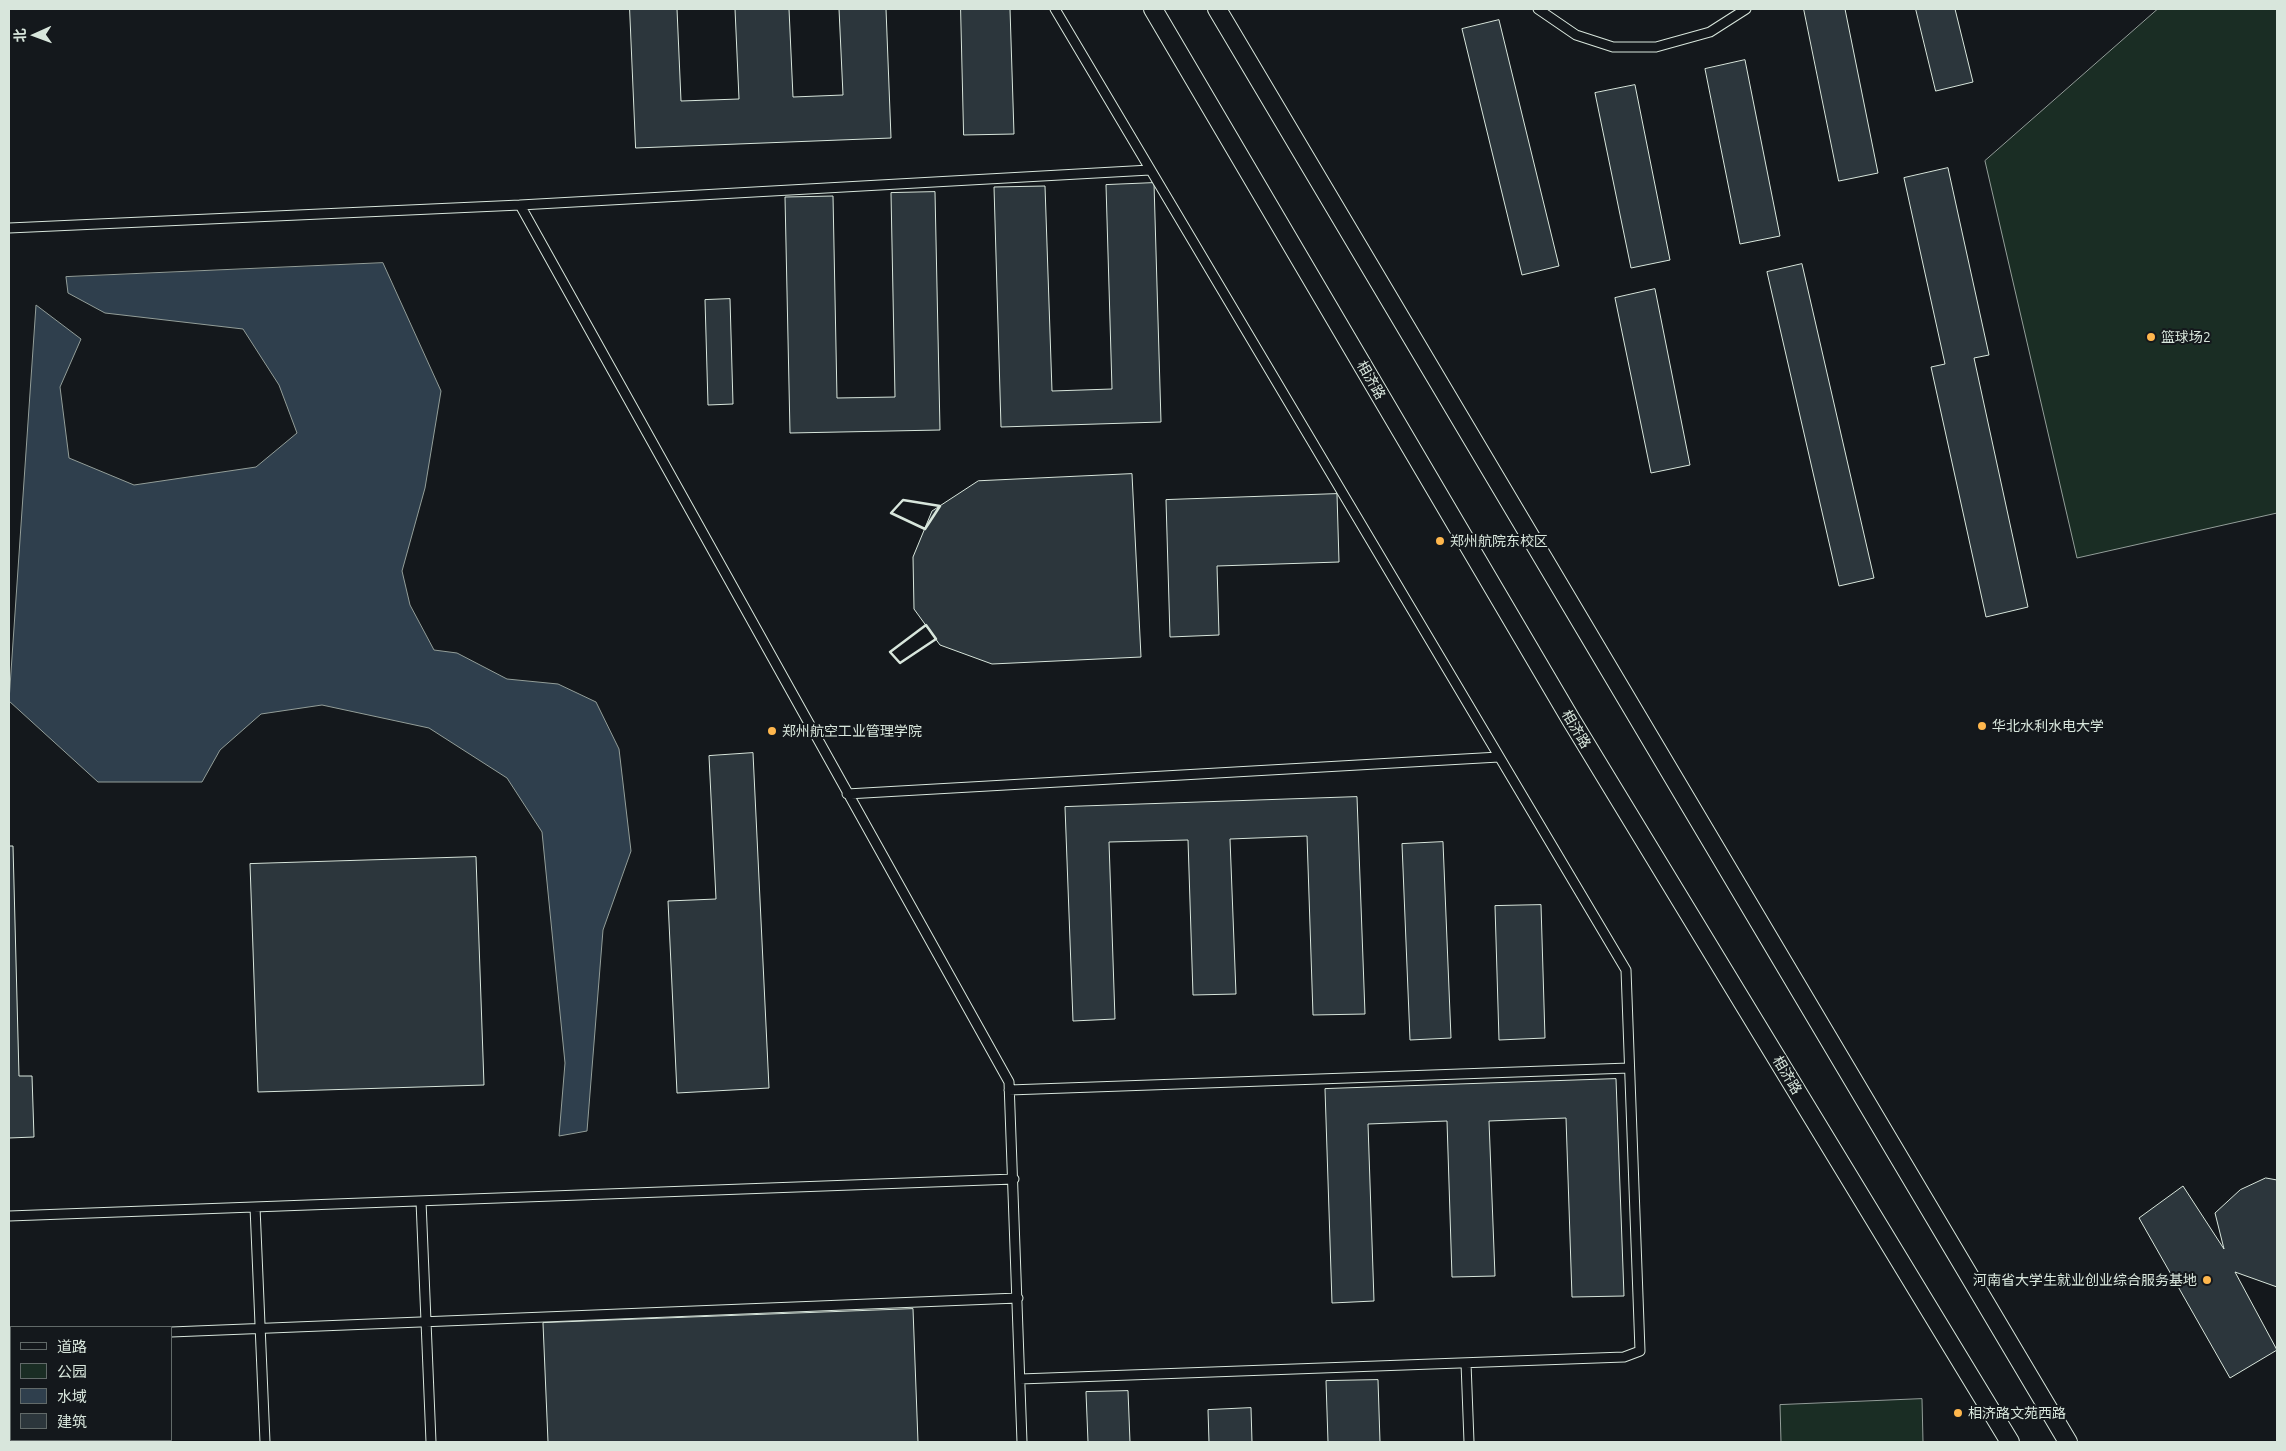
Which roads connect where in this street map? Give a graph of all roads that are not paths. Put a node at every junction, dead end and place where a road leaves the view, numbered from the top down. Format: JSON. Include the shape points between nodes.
{"nodes":[{"id":1,"x":1055,"y":9,"type":"edge"},
{"id":2,"x":1153,"y":9,"type":"edge"},
{"id":3,"x":1217,"y":9,"type":"edge"},
{"id":4,"x":1538,"y":9,"type":"edge"},
{"id":5,"x":1746,"y":9,"type":"edge"},
{"id":6,"x":1150,"y":170,"type":"junction"},
{"id":7,"x":520,"y":205,"type":"junction"},
{"id":8,"x":9,"y":228,"type":"edge"},
{"id":9,"x":1499,"y":757,"type":"junction"},
{"id":10,"x":847,"y":794,"type":"junction"},
{"id":11,"x":1630,"y":1068,"type":"junction"},
{"id":12,"x":1009,"y":1090,"type":"junction"},
{"id":13,"x":1014,"y":1179,"type":"junction"},
{"id":14,"x":421,"y":1201,"type":"junction"},
{"id":15,"x":255,"y":1207,"type":"junction"},
{"id":16,"x":9,"y":1216,"type":"edge"},
{"id":17,"x":1018,"y":1298,"type":"junction"},
{"id":18,"x":426,"y":1322,"type":"junction"},
{"id":19,"x":260,"y":1328,"type":"junction"},
{"id":20,"x":172,"y":1332,"type":"edge"},
{"id":21,"x":1466,"y":1363,"type":"junction"},
{"id":22,"x":1020,"y":1379,"type":"junction"},
{"id":23,"x":265,"y":1442,"type":"edge"},
{"id":24,"x":430,"y":1442,"type":"edge"},
{"id":25,"x":1022,"y":1442,"type":"edge"},
{"id":26,"x":1469,"y":1442,"type":"edge"},
{"id":27,"x":2010,"y":1442,"type":"edge"},
{"id":28,"x":2068,"y":1442,"type":"edge"}],
"edges":[{"from":1,"to":6,"type":"lane"},
{"from":2,"to":27,"type":"street","name":"相济路","via":[[1570,718]]},
{"from":3,"to":28,"type":"street"},
{"from":4,"to":5,"type":"lane","via":[[1576,35],[1613,47],[1656,48],[1710,32]]},
{"from":6,"to":7,"type":"lane"},
{"from":6,"to":9,"type":"lane"},
{"from":7,"to":8,"type":"lane"},
{"from":7,"to":10,"type":"lane"},
{"from":9,"to":10,"type":"lane"},
{"from":9,"to":11,"type":"lane","via":[[1626,970]]},
{"from":10,"to":12,"type":"lane","via":[[1009,1082]]},
{"from":11,"to":12,"type":"lane"},
{"from":11,"to":21,"type":"lane","via":[[1640,1351],[1624,1357]]},
{"from":12,"to":13,"type":"lane"},
{"from":13,"to":14,"type":"lane"},
{"from":13,"to":17,"type":"lane"},
{"from":14,"to":15,"type":"lane"},
{"from":14,"to":18,"type":"lane"},
{"from":15,"to":16,"type":"lane"},
{"from":15,"to":19,"type":"lane"},
{"from":17,"to":18,"type":"lane"},
{"from":17,"to":22,"type":"lane"},
{"from":18,"to":19,"type":"lane"},
{"from":18,"to":24,"type":"lane"},
{"from":19,"to":20,"type":"lane"},
{"from":19,"to":23,"type":"lane"},
{"from":21,"to":22,"type":"lane"},
{"from":21,"to":26,"type":"lane"},
{"from":22,"to":25,"type":"lane"}]}
